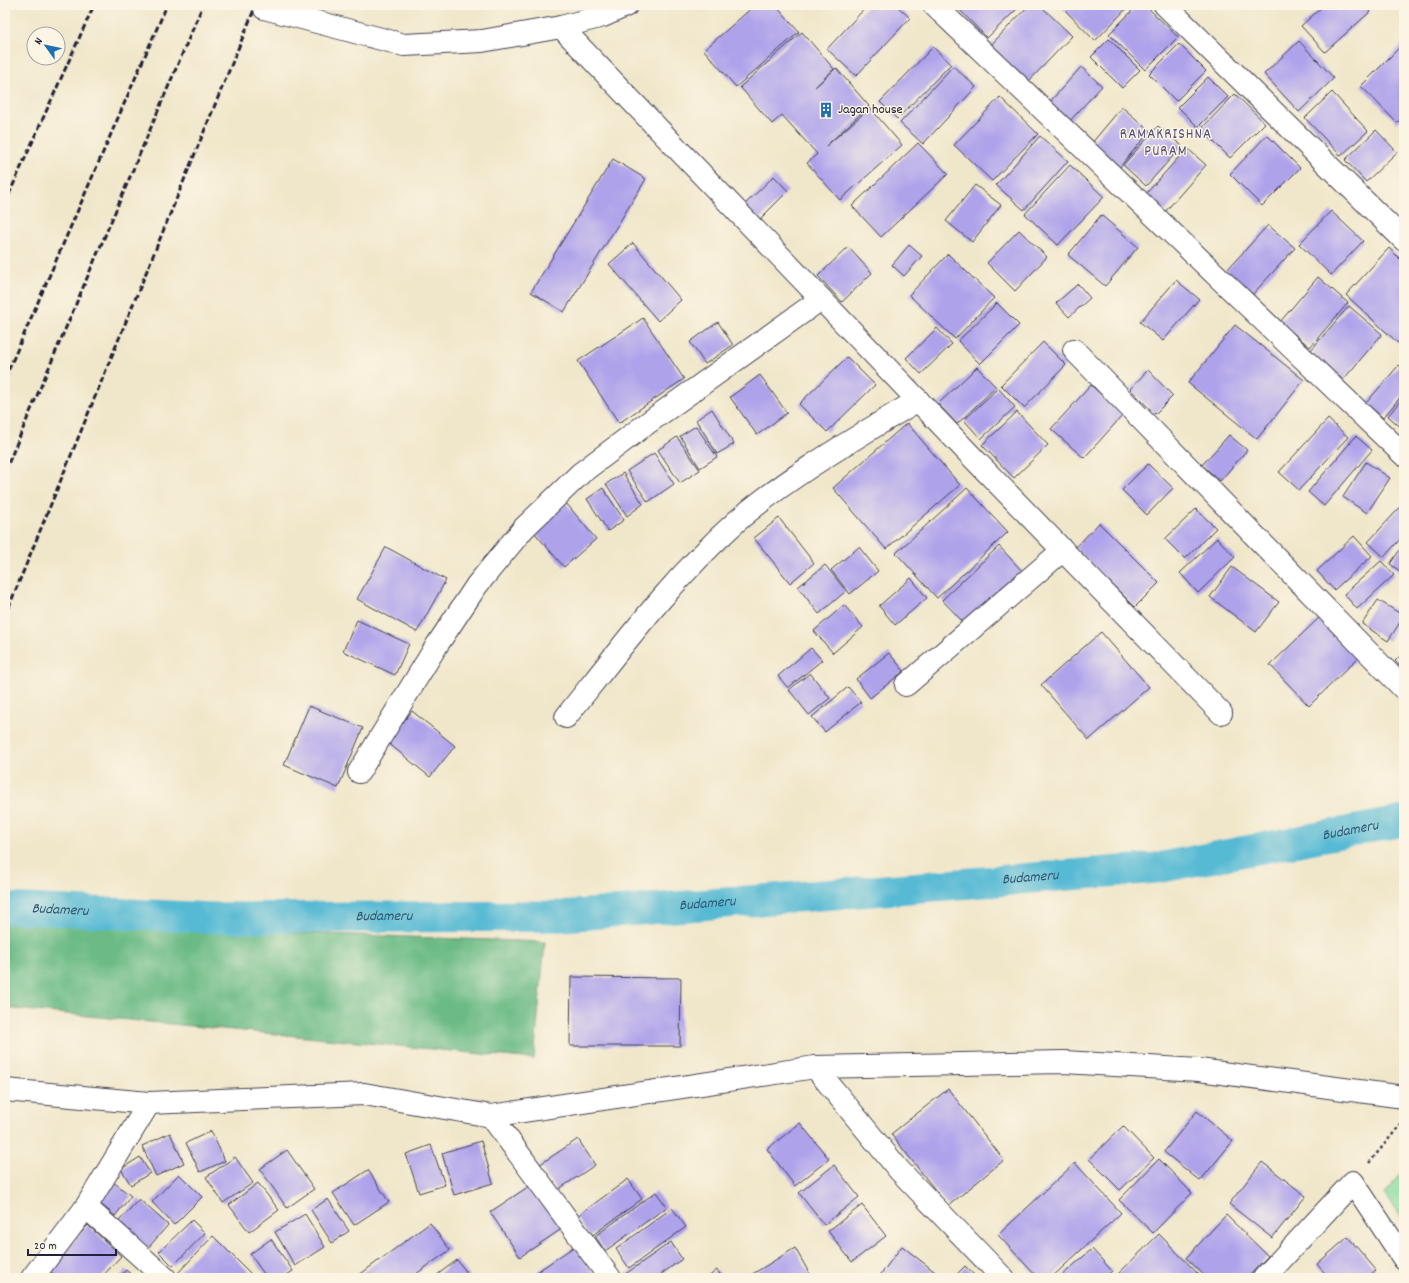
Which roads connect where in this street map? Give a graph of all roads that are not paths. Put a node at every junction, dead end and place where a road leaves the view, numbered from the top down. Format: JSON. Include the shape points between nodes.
{"nodes":[{"id":1,"x":627,"y":5,"type":"edge"},
{"id":2,"x":934,"y":5,"type":"edge"},
{"id":3,"x":1165,"y":5,"type":"edge"},
{"id":4,"x":264,"y":8,"type":"dead end"},
{"id":5,"x":601,"y":10,"type":"edge"},
{"id":6,"x":561,"y":27,"type":"junction"},
{"id":7,"x":1404,"y":240,"type":"edge"},
{"id":8,"x":821,"y":299,"type":"junction"},
{"id":9,"x":1074,"y":350,"type":"dead end"},
{"id":10,"x":918,"y":400,"type":"junction"},
{"id":11,"x":1404,"y":455,"type":"edge"},
{"id":12,"x":1063,"y":550,"type":"junction"},
{"id":13,"x":906,"y":685,"type":"dead end"},
{"id":14,"x":1404,"y":689,"type":"edge"},
{"id":15,"x":1221,"y":713,"type":"dead end"},
{"id":16,"x":566,"y":717,"type":"dead end"},
{"id":17,"x":359,"y":772,"type":"dead end"},
{"id":18,"x":814,"y":1068,"type":"junction"},
{"id":19,"x":5,"y":1090,"type":"edge"},
{"id":20,"x":1404,"y":1097,"type":"edge"},
{"id":21,"x":149,"y":1103,"type":"junction"},
{"id":22,"x":491,"y":1116,"type":"junction"},
{"id":23,"x":86,"y":1207,"type":"junction"},
{"id":24,"x":1404,"y":1259,"type":"edge"},
{"id":25,"x":32,"y":1278,"type":"edge"},
{"id":26,"x":165,"y":1278,"type":"edge"},
{"id":27,"x":610,"y":1278,"type":"edge"},
{"id":28,"x":1003,"y":1278,"type":"edge"},
{"id":29,"x":1264,"y":1278,"type":"edge"}],
"edges":[{"from":1,"to":5,"type":"street"},
{"from":2,"to":11,"type":"street"},
{"from":3,"to":7,"type":"street"},
{"from":4,"to":6,"type":"street","via":[[404,45],[482,41]]},
{"from":5,"to":6,"type":"street"},
{"from":6,"to":8,"type":"street"},
{"from":8,"to":10,"type":"street"},
{"from":8,"to":17,"type":"street","via":[[581,473],[524,528],[477,585]]},
{"from":9,"to":14,"type":"street"},
{"from":10,"to":12,"type":"street"},
{"from":10,"to":16,"type":"street","via":[[795,476],[738,521],[669,589]]},
{"from":12,"to":13,"type":"street"},
{"from":12,"to":15,"type":"street"},
{"from":18,"to":20,"type":"street","via":[[1064,1062],[1199,1070]]},
{"from":18,"to":22,"type":"street"},
{"from":18,"to":28,"type":"street","via":[[898,1170]]},
{"from":19,"to":21,"type":"street"},
{"from":21,"to":22,"type":"street","via":[[364,1094]]},
{"from":21,"to":23,"type":"street"},
{"from":22,"to":27,"type":"street"},
{"from":23,"to":25,"type":"street"},
{"from":23,"to":26,"type":"street"},
{"from":24,"to":29,"type":"street","via":[[1353,1182]]}]}
